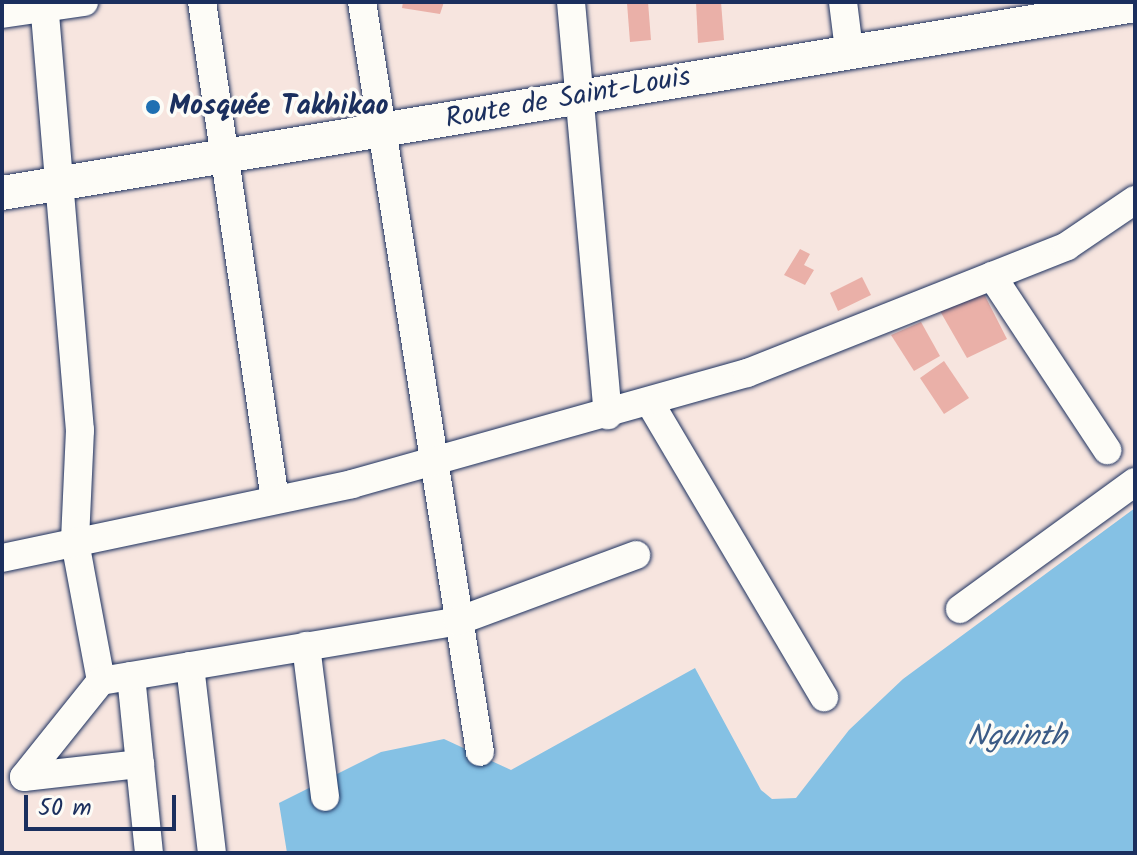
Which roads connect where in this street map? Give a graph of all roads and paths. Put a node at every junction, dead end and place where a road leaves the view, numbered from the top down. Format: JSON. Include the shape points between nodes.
{"nodes":[{"id":1,"x":84,"y":2,"type":"edge"},
{"id":2,"x":202,"y":2,"type":"edge"},
{"id":3,"x":362,"y":2,"type":"edge"},
{"id":4,"x":571,"y":2,"type":"edge"},
{"id":5,"x":843,"y":2,"type":"edge"},
{"id":6,"x":44,"y":4,"type":"edge"},
{"id":7,"x":1135,"y":5,"type":"edge"},
{"id":8,"x":2,"y":14,"type":"edge"},
{"id":9,"x":849,"y":50,"type":"junction"},
{"id":10,"x":583,"y":96,"type":"junction"},
{"id":11,"x":383,"y":132,"type":"junction"},
{"id":12,"x":223,"y":159,"type":"junction"},
{"id":13,"x":63,"y":185,"type":"junction"},
{"id":14,"x":2,"y":193,"type":"edge"},
{"id":15,"x":1135,"y":200,"type":"edge"},
{"id":16,"x":992,"y":276,"type":"junction"},
{"id":17,"x":650,"y":403,"type":"junction"},
{"id":18,"x":608,"y":415,"type":"junction"},
{"id":19,"x":1107,"y":450,"type":"dead end"},
{"id":20,"x":432,"y":464,"type":"junction"},
{"id":21,"x":1135,"y":482,"type":"edge"},
{"id":22,"x":275,"y":500,"type":"junction"},
{"id":23,"x":75,"y":542,"type":"junction"},
{"id":24,"x":636,"y":555,"type":"dead end"},
{"id":25,"x":2,"y":558,"type":"edge"},
{"id":26,"x":960,"y":609,"type":"dead end"},
{"id":27,"x":458,"y":621,"type":"junction"},
{"id":28,"x":306,"y":646,"type":"junction"},
{"id":29,"x":190,"y":666,"type":"junction"},
{"id":30,"x":131,"y":676,"type":"junction"},
{"id":31,"x":101,"y":681,"type":"junction"},
{"id":32,"x":824,"y":697,"type":"dead end"},
{"id":33,"x":480,"y":752,"type":"dead end"},
{"id":34,"x":140,"y":764,"type":"junction"},
{"id":35,"x":325,"y":797,"type":"dead end"},
{"id":36,"x":149,"y":853,"type":"edge"},
{"id":37,"x":212,"y":853,"type":"edge"}],
"edges":[{"from":1,"to":6,"type":"street"},
{"from":2,"to":12,"type":"street"},
{"from":3,"to":11,"type":"street"},
{"from":4,"to":10,"type":"street"},
{"from":5,"to":9,"type":"street"},
{"from":6,"to":8,"type":"street"},
{"from":6,"to":13,"type":"street"},
{"from":7,"to":9,"type":"main road","name":"Route de Saint-Louis"},
{"from":9,"to":10,"type":"main road","name":"Route de Saint-Louis"},
{"from":10,"to":11,"type":"main road","name":"Route de Saint-Louis"},
{"from":10,"to":18,"type":"street"},
{"from":11,"to":12,"type":"main road","name":"Route de Saint-Louis"},
{"from":11,"to":20,"type":"street","via":[[409,280]]},
{"from":12,"to":13,"type":"main road","name":"Route de Saint-Louis"},
{"from":12,"to":22,"type":"street"},
{"from":13,"to":14,"type":"main road","name":"Route de Saint-Louis"},
{"from":13,"to":23,"type":"street","via":[[80,430]]},
{"from":15,"to":16,"type":"street","via":[[1067,246]]},
{"from":16,"to":17,"type":"street","via":[[747,373]]},
{"from":16,"to":19,"type":"street"},
{"from":17,"to":18,"type":"street"},
{"from":17,"to":32,"type":"street"},
{"from":18,"to":20,"type":"street"},
{"from":20,"to":22,"type":"street"},
{"from":20,"to":27,"type":"street"},
{"from":21,"to":26,"type":"street"},
{"from":22,"to":23,"type":"street"},
{"from":23,"to":25,"type":"street"},
{"from":23,"to":31,"type":"street"},
{"from":24,"to":27,"type":"street"},
{"from":27,"to":28,"type":"street"},
{"from":27,"to":33,"type":"street"},
{"from":28,"to":29,"type":"street"},
{"from":28,"to":35,"type":"street"},
{"from":29,"to":30,"type":"street"},
{"from":29,"to":37,"type":"street"},
{"from":30,"to":31,"type":"street"},
{"from":30,"to":34,"type":"street"},
{"from":31,"to":34,"type":"street","via":[[24,777]]},
{"from":34,"to":36,"type":"street"}]}
